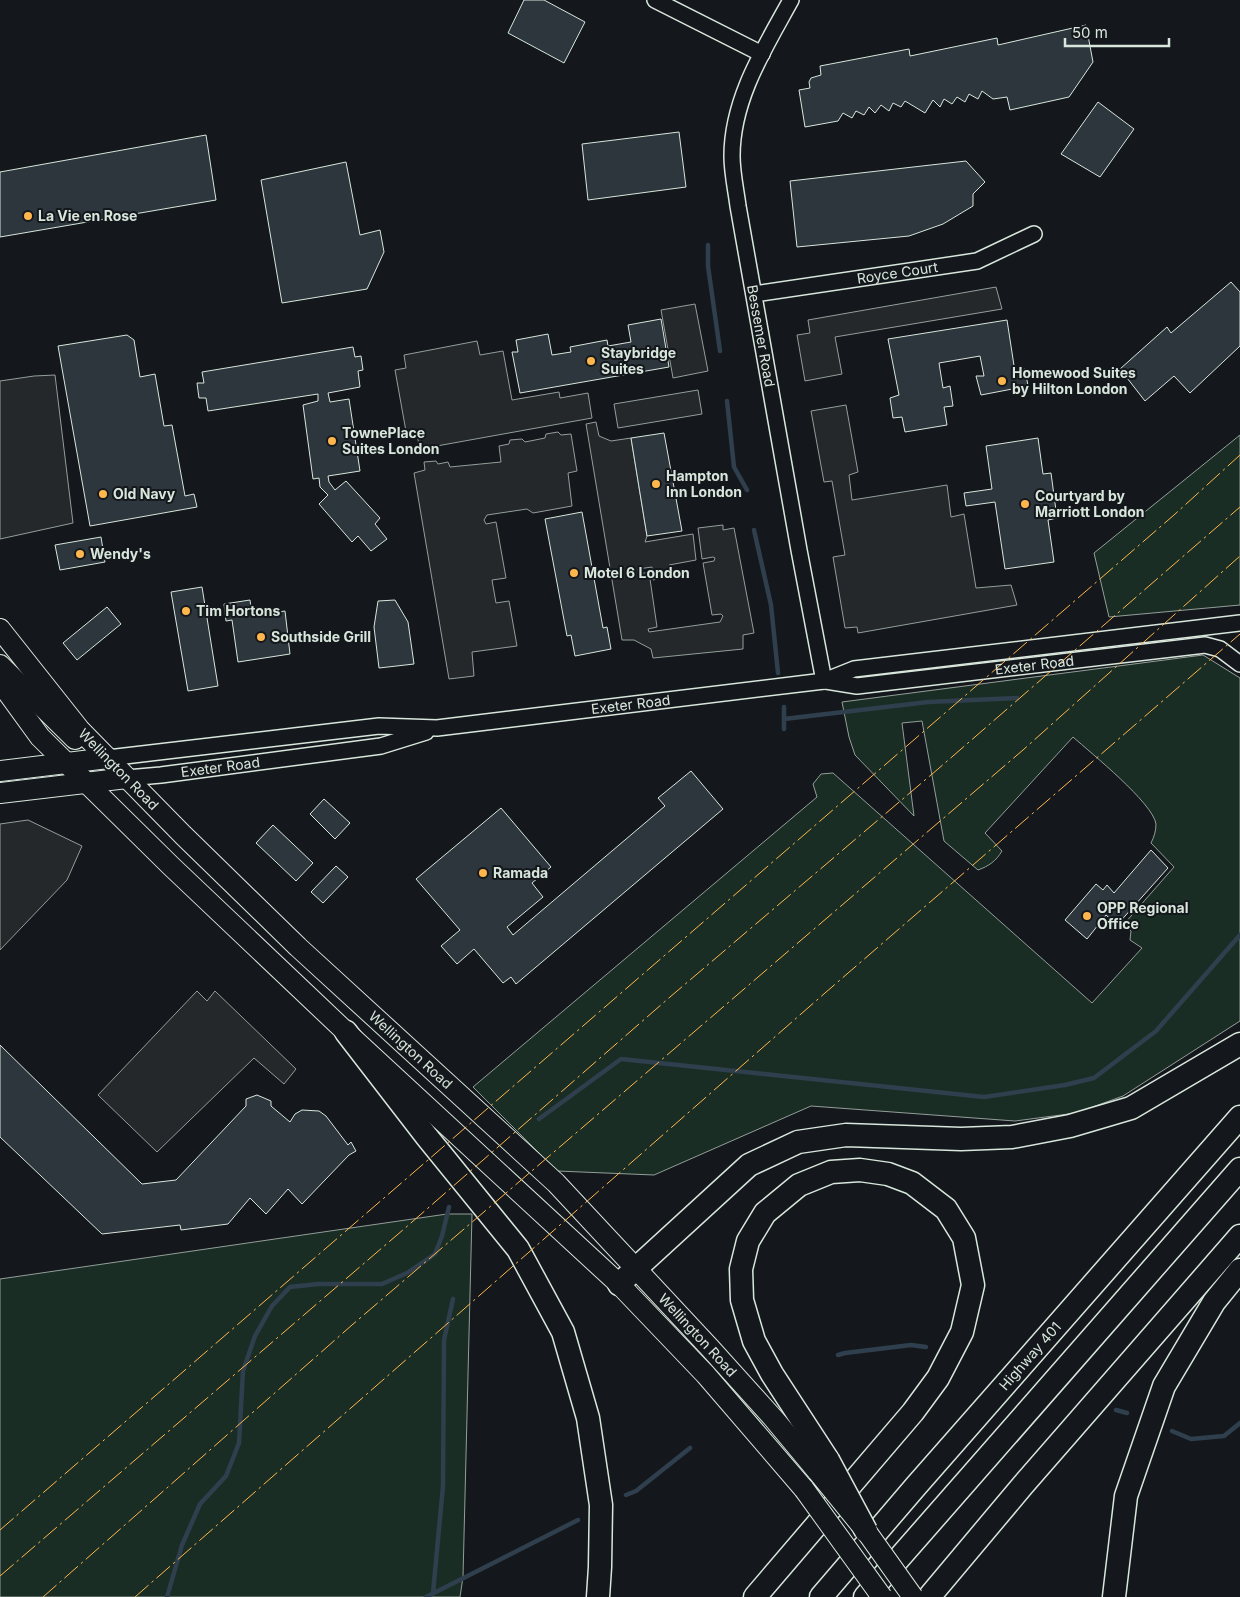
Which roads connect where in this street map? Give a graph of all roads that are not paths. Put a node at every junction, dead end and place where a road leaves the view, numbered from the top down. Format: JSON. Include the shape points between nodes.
{"nodes":[{"id":1,"x":655,"y":0,"type":"edge"},
{"id":2,"x":791,"y":0,"type":"edge"},
{"id":3,"x":762,"y":54,"type":"junction"},
{"id":4,"x":1034,"y":234,"type":"dead end"},
{"id":5,"x":754,"y":294,"type":"junction"},
{"id":6,"x":1240,"y":623,"type":"edge"},
{"id":7,"x":0,"y":629,"type":"edge"},
{"id":8,"x":1240,"y":664,"type":"edge"},
{"id":9,"x":0,"y":666,"type":"edge"},
{"id":10,"x":824,"y":681,"type":"junction"},
{"id":11,"x":0,"y":682,"type":"edge"},
{"id":12,"x":437,"y":728,"type":"junction"},
{"id":13,"x":103,"y":759,"type":"junction"},
{"id":14,"x":66,"y":762,"type":"junction"},
{"id":15,"x":0,"y":771,"type":"edge"},
{"id":16,"x":127,"y":778,"type":"junction"},
{"id":17,"x":85,"y":782,"type":"junction"},
{"id":18,"x":0,"y":792,"type":"edge"},
{"id":19,"x":346,"y":1032,"type":"junction"},
{"id":20,"x":1240,"y":1044,"type":"edge"},
{"id":21,"x":1240,"y":1117,"type":"edge"},
{"id":22,"x":1240,"y":1170,"type":"edge"},
{"id":23,"x":1240,"y":1236,"type":"edge"},
{"id":24,"x":636,"y":1268,"type":"junction"},
{"id":25,"x":1240,"y":1270,"type":"edge"},
{"id":26,"x":619,"y":1284,"type":"junction"},
{"id":27,"x":823,"y":1466,"type":"junction"},
{"id":28,"x":866,"y":1530,"type":"joint"},
{"id":29,"x":598,"y":1597,"type":"edge"},
{"id":30,"x":756,"y":1597,"type":"edge"},
{"id":31,"x":821,"y":1597,"type":"edge"},
{"id":32,"x":865,"y":1597,"type":"edge"},
{"id":33,"x":882,"y":1597,"type":"edge"},
{"id":34,"x":913,"y":1597,"type":"edge"},
{"id":35,"x":929,"y":1597,"type":"edge"},
{"id":36,"x":1114,"y":1597,"type":"edge"}],
"edges":[{"from":1,"to":3,"type":"street"},
{"from":2,"to":3,"type":"street","name":"Bessemer Road"},
{"from":3,"to":5,"type":"street","name":"Bessemer Road","via":[[750,76],[737,115],[732,156]]},
{"from":4,"to":5,"type":"street","name":"Royce Court","via":[[977,262]]},
{"from":5,"to":10,"type":"street","name":"Bessemer Road"},
{"from":6,"to":10,"type":"street","name":"Exeter Road","via":[[854,669]]},
{"from":7,"to":13,"type":"main road","name":"Wellington Road"},
{"from":8,"to":10,"type":"street","name":"Exeter Road","via":[[1220,649],[1205,645],[857,686]]},
{"from":9,"to":13,"type":"main road","via":[[67,732]]},
{"from":10,"to":12,"type":"street","name":"Exeter Road"},
{"from":11,"to":14,"type":"main road","name":"Wellington Road","via":[[40,737]]},
{"from":12,"to":13,"type":"street","name":"Exeter Road","via":[[379,726]]},
{"from":12,"to":16,"type":"street","name":"Exeter Road","via":[[381,746]]},
{"from":13,"to":14,"type":"main road","name":"Exeter Road"},
{"from":13,"to":16,"type":"main road","name":"Wellington Road"},
{"from":14,"to":15,"type":"main road","name":"Exeter Road"},
{"from":14,"to":17,"type":"main road","name":"Wellington Road"},
{"from":16,"to":17,"type":"main road","name":"Exeter Road"},
{"from":16,"to":24,"type":"main road","name":"Wellington Road","via":[[298,947],[556,1184]]},
{"from":17,"to":18,"type":"main road","name":"Exeter Road"},
{"from":17,"to":19,"type":"main road","name":"Wellington Road"},
{"from":19,"to":26,"type":"main road","name":"Wellington Road"},
{"from":19,"to":29,"type":"highway","via":[[518,1249],[563,1332],[588,1418],[601,1505]]},
{"from":20,"to":24,"type":"highway","via":[[1131,1108],[1070,1126],[1012,1137],[961,1139],[846,1135],[798,1142],[750,1164]]},
{"from":21,"to":31,"type":"highway","name":"Highway 401"},
{"from":22,"to":32,"type":"highway"},
{"from":23,"to":35,"type":"highway"},
{"from":24,"to":26,"type":"highway"},
{"from":24,"to":27,"type":"main road","name":"Wellington Road","via":[[774,1419]]},
{"from":25,"to":36,"type":"highway","via":[[1214,1302],[1164,1386],[1126,1496]]},
{"from":26,"to":33,"type":"main road","name":"Wellington Road","bridge":true,"via":[[706,1376],[804,1489]]},
{"from":27,"to":28,"type":"highway","bridge":true},
{"from":27,"to":30,"type":"highway","via":[[754,1341],[742,1300],[741,1269],[748,1242],[765,1213],[799,1185],[831,1172],[860,1170],[888,1174],[912,1182],[946,1209],[964,1238],[973,1285],[962,1332],[938,1378],[913,1412]]},
{"from":28,"to":34,"type":"main road","bridge":true}]}
